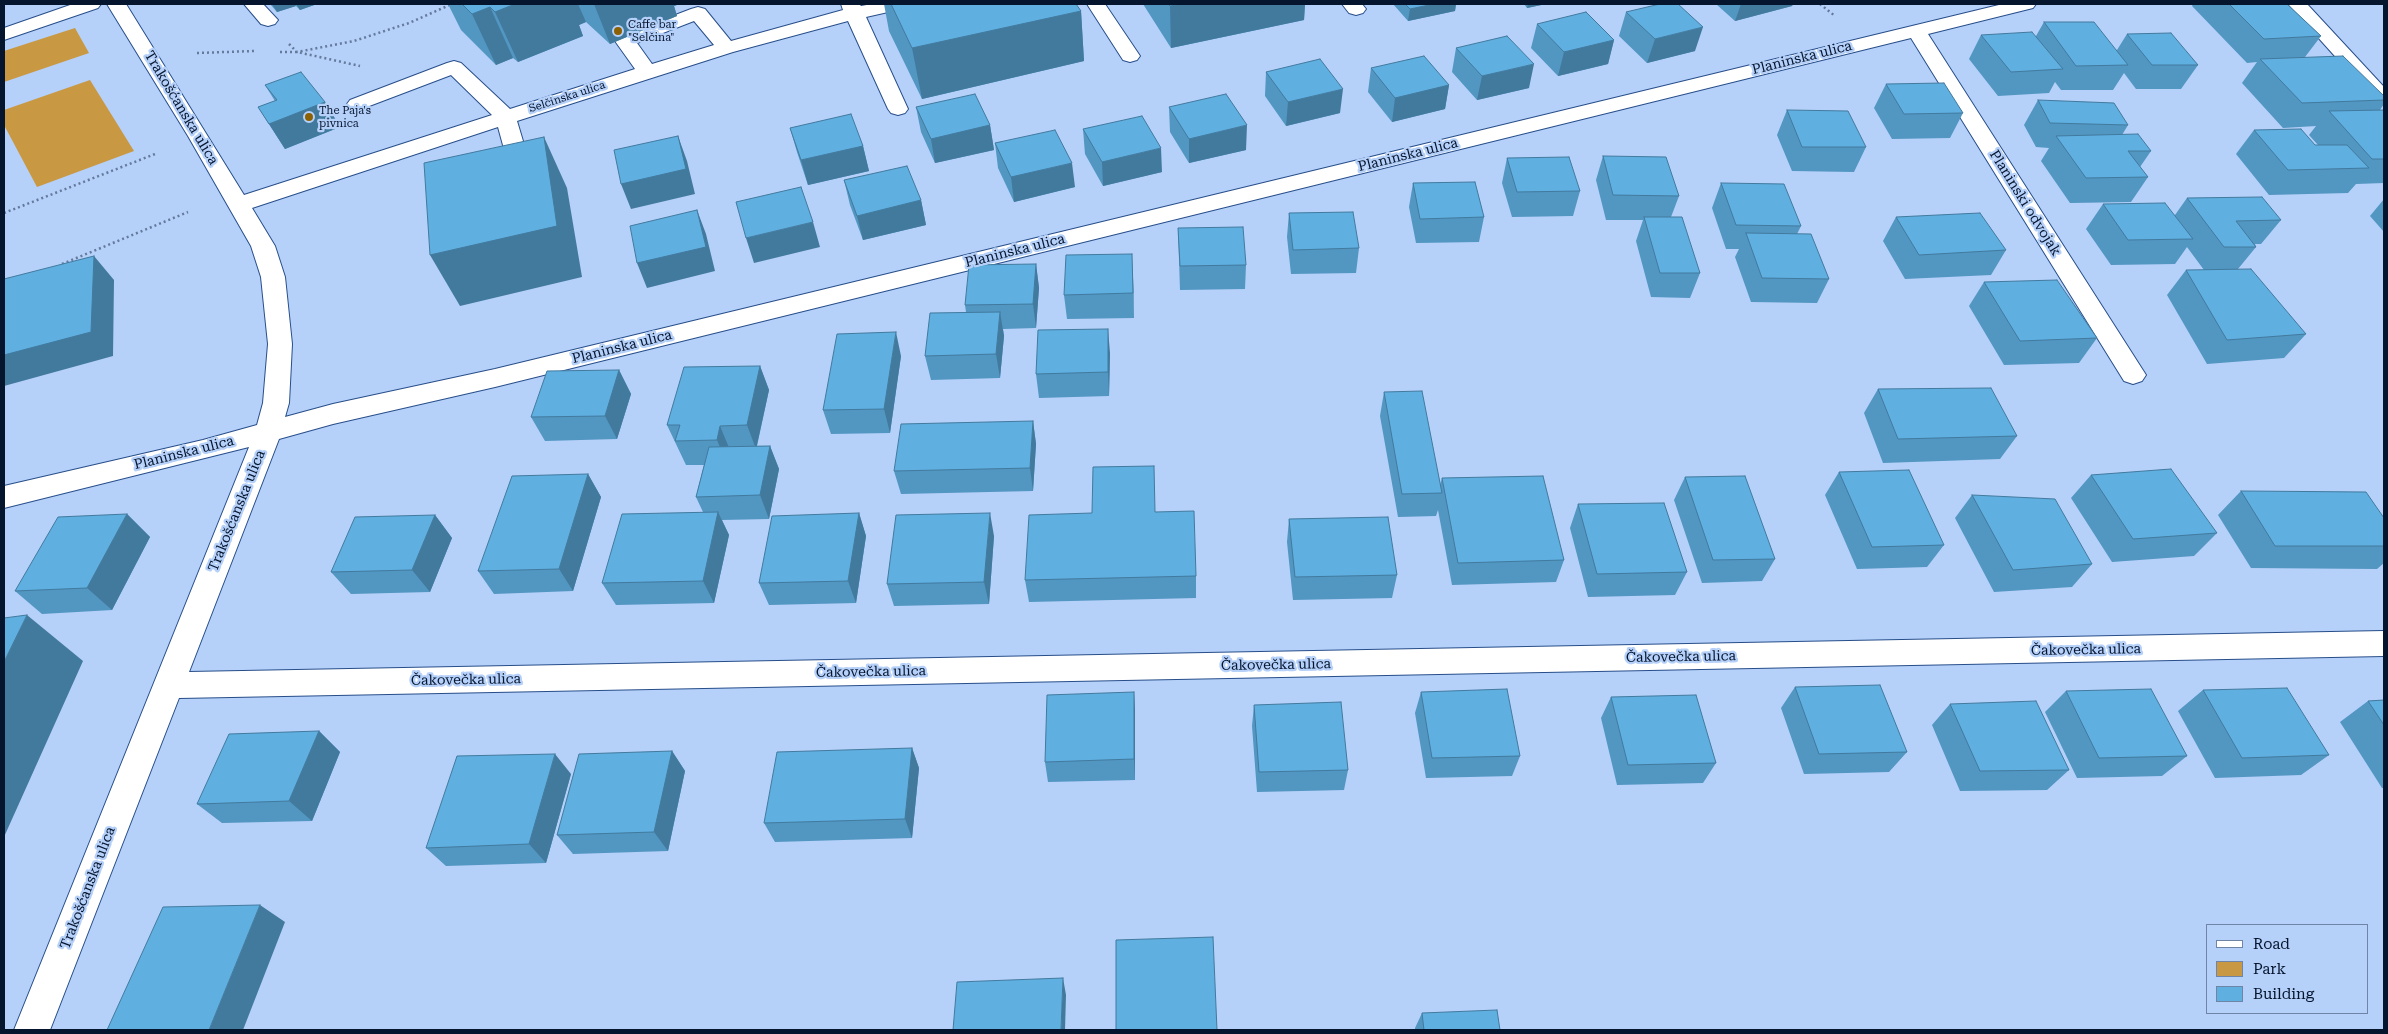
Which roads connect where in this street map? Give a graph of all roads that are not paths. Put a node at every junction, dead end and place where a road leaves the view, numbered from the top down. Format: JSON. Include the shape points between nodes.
{"nodes":[{"id":1,"x":91,"y":4,"type":"edge"},
{"id":2,"x":117,"y":4,"type":"edge"},
{"id":3,"x":252,"y":4,"type":"edge"},
{"id":4,"x":899,"y":4,"type":"edge"},
{"id":5,"x":1096,"y":4,"type":"edge"},
{"id":6,"x":2026,"y":4,"type":"edge"},
{"id":7,"x":2297,"y":4,"type":"edge"},
{"id":8,"x":853,"y":8,"type":"edge"},
{"id":9,"x":268,"y":20,"type":"dead end"},
{"id":10,"x":1916,"y":30,"type":"junction"},
{"id":11,"x":4,"y":34,"type":"edge"},
{"id":12,"x":726,"y":48,"type":"junction"},
{"id":13,"x":1130,"y":56,"type":"dead end"},
{"id":14,"x":647,"y":72,"type":"junction"},
{"id":15,"x":2384,"y":98,"type":"edge"},
{"id":16,"x":357,"y":104,"type":"dead end"},
{"id":17,"x":898,"y":110,"type":"dead end"},
{"id":18,"x":506,"y":116,"type":"junction"},
{"id":19,"x":526,"y":187,"type":"edge"},
{"id":20,"x":239,"y":204,"type":"junction"},
{"id":21,"x":2134,"y":375,"type":"dead end"},
{"id":22,"x":269,"y":431,"type":"junction"},
{"id":23,"x":4,"y":497,"type":"edge"},
{"id":24,"x":2384,"y":644,"type":"edge"},
{"id":25,"x":167,"y":685,"type":"junction"},
{"id":26,"x":32,"y":1030,"type":"edge"}],
"edges":[{"from":1,"to":11,"type":"street"},
{"from":2,"to":20,"type":"street","name":"Trakošćanska ulica"},
{"from":3,"to":9,"type":"street"},
{"from":4,"to":8,"type":"street","name":"Selčinska ulica"},
{"from":5,"to":13,"type":"street"},
{"from":6,"to":10,"type":"street","name":"Planinska ulica"},
{"from":7,"to":15,"type":"street"},
{"from":8,"to":12,"type":"street","name":"Selčinska ulica"},
{"from":8,"to":17,"type":"street"},
{"from":10,"to":21,"type":"street","name":"Planinski odvojak"},
{"from":10,"to":22,"type":"street","name":"Planinska ulica"},
{"from":12,"to":14,"type":"street","name":"Selčinska ulica"},
{"from":12,"to":14,"type":"street","via":[[698,13],[625,41]]},
{"from":14,"to":18,"type":"street","name":"Selčinska ulica"},
{"from":16,"to":18,"type":"street","via":[[454,67]]},
{"from":18,"to":19,"type":"street"},
{"from":18,"to":20,"type":"street","name":"Selčinska ulica"},
{"from":20,"to":22,"type":"street","name":"Trakošćanska ulica","via":[[263,246],[273,277],[278,309],[280,354],[276,404]]},
{"from":22,"to":23,"type":"street","name":"Planinska ulica"},
{"from":22,"to":25,"type":"street","name":"Trakošćanska ulica"},
{"from":24,"to":25,"type":"street","name":"Čakovečka ulica"},
{"from":25,"to":26,"type":"street","name":"Trakošćanska ulica"}]}
